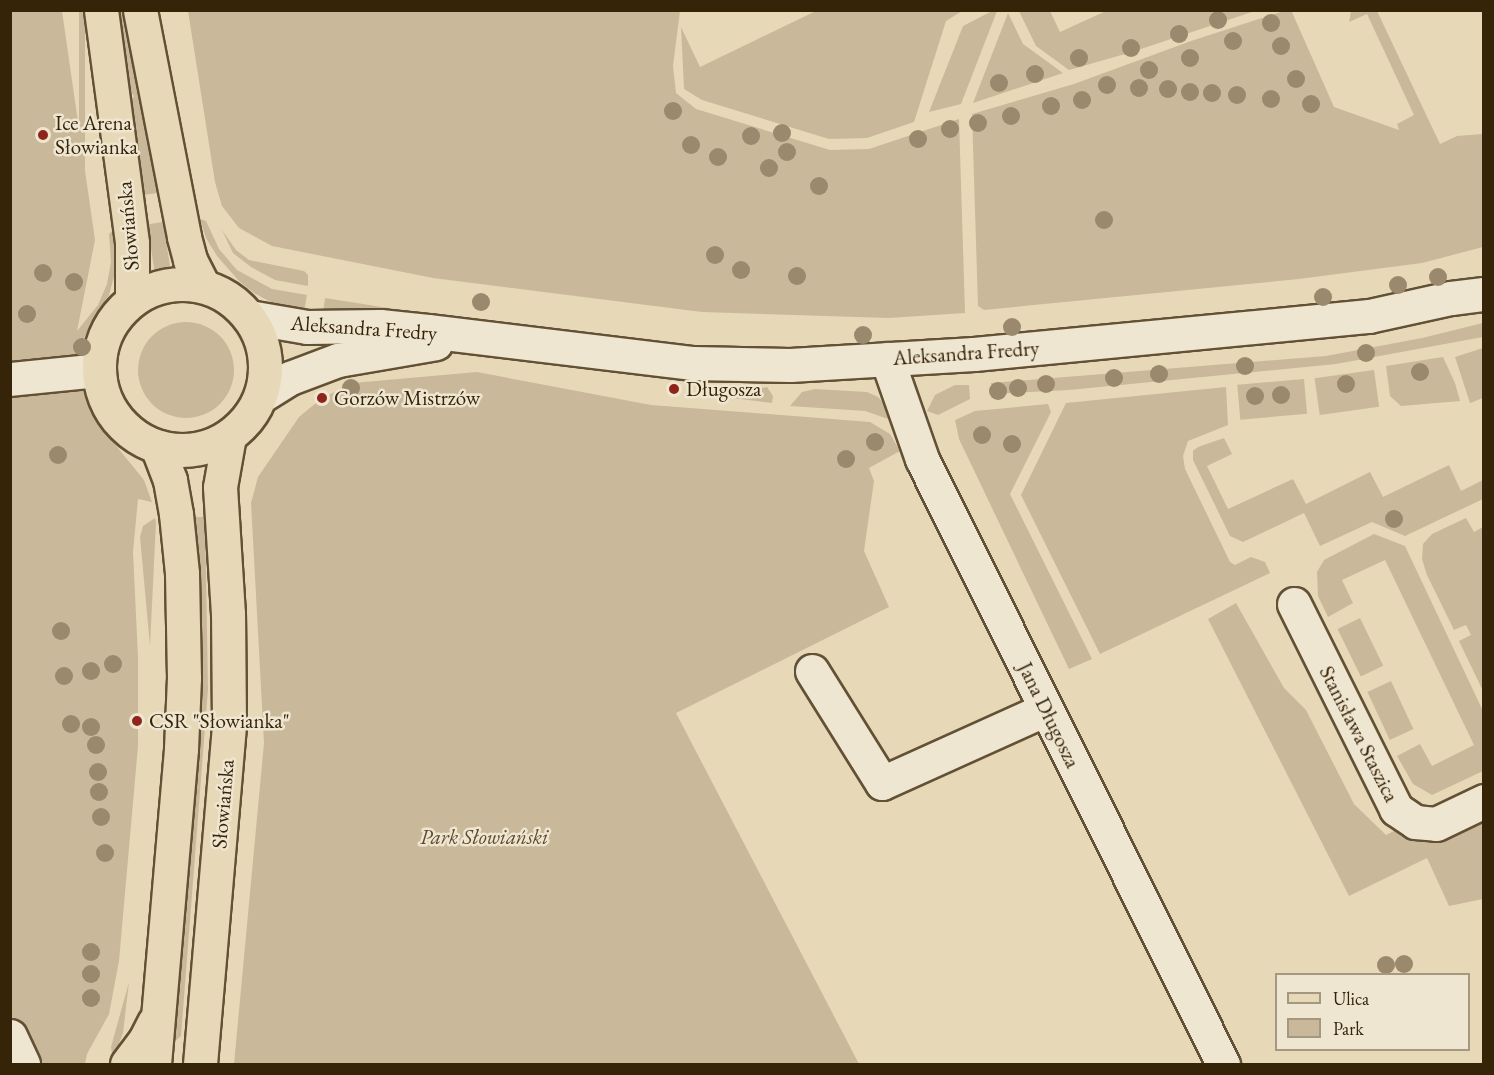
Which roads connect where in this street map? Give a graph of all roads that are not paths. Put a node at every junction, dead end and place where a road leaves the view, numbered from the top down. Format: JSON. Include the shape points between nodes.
{"nodes":[{"id":1,"x":101,"y":10,"type":"edge"},
{"id":2,"x":140,"y":10,"type":"edge"},
{"id":3,"x":203,"y":285,"type":"junction"},
{"id":4,"x":1484,"y":285,"type":"edge"},
{"id":5,"x":1484,"y":294,"type":"edge"},
{"id":6,"x":1451,"y":298,"type":"junction"},
{"id":7,"x":132,"y":299,"type":"junction"},
{"id":8,"x":249,"y":317,"type":"junction"},
{"id":9,"x":479,"y":338,"type":"junction"},
{"id":10,"x":887,"y":359,"type":"junction"},
{"id":11,"x":99,"y":370,"type":"junction"},
{"id":12,"x":10,"y":378,"type":"edge"},
{"id":13,"x":261,"y":396,"type":"junction"},
{"id":14,"x":229,"y":436,"type":"junction"},
{"id":15,"x":157,"y":447,"type":"junction"},
{"id":16,"x":1294,"y":604,"type":"dead end"},
{"id":17,"x":812,"y":671,"type":"dead end"},
{"id":18,"x":1046,"y":709,"type":"junction"},
{"id":19,"x":1484,"y":801,"type":"edge"},
{"id":20,"x":158,"y":1012,"type":"junction"},
{"id":21,"x":10,"y":1036,"type":"edge"},
{"id":22,"x":23,"y":1065,"type":"edge"},
{"id":23,"x":127,"y":1065,"type":"edge"},
{"id":24,"x":154,"y":1065,"type":"edge"},
{"id":25,"x":200,"y":1065,"type":"edge"},
{"id":26,"x":1223,"y":1065,"type":"edge"}],
"edges":[{"from":1,"to":7,"type":"main road","name":"Słowiańska","via":[[131,232]]},
{"from":2,"to":3,"type":"main road","via":[[184,237]]},
{"from":3,"to":7,"type":"main road","via":[[166,284]]},
{"from":3,"to":8,"type":"main road","via":[[236,303]]},
{"from":4,"to":6,"type":"street","name":"Aleksandra Fredry"},
{"from":5,"to":6,"type":"street","name":"Aleksandra Fredry"},
{"from":6,"to":10,"type":"street","name":"Aleksandra Fredry","via":[[1370,316]]},
{"from":7,"to":11,"type":"main road","via":[[115,316],[104,338]]},
{"from":8,"to":9,"type":"street","name":"Aleksandra Fredry","via":[[308,327],[380,326]]},
{"from":8,"to":13,"type":"main road","via":[[260,335],[265,355]]},
{"from":9,"to":10,"type":"street","name":"Aleksandra Fredry","via":[[728,365]]},
{"from":9,"to":13,"type":"street","name":"Aleksandra Fredry","via":[[338,360],[290,378]]},
{"from":10,"to":18,"type":"street","name":"Jana Długosza","via":[[922,459]]},
{"from":11,"to":12,"type":"street"},
{"from":11,"to":15,"type":"main road","via":[[107,404],[120,423]]},
{"from":13,"to":14,"type":"main road","via":[[253,411]]},
{"from":14,"to":15,"type":"main road","via":[[194,450]]},
{"from":14,"to":25,"type":"main road","name":"Słowiańska","via":[[220,487],[229,624],[229,725]]},
{"from":15,"to":20,"type":"main road","via":[[176,510],[184,628],[181,749]]},
{"from":16,"to":19,"type":"street","name":"Stanisława Staszica","via":[[1396,809],[1414,822],[1436,824]]},
{"from":17,"to":18,"type":"street","via":[[882,783]]},
{"from":18,"to":26,"type":"street","name":"Jana Długosza"},
{"from":20,"to":23,"type":"main road"},
{"from":20,"to":24,"type":"main road"},
{"from":21,"to":22,"type":"street"}]}
